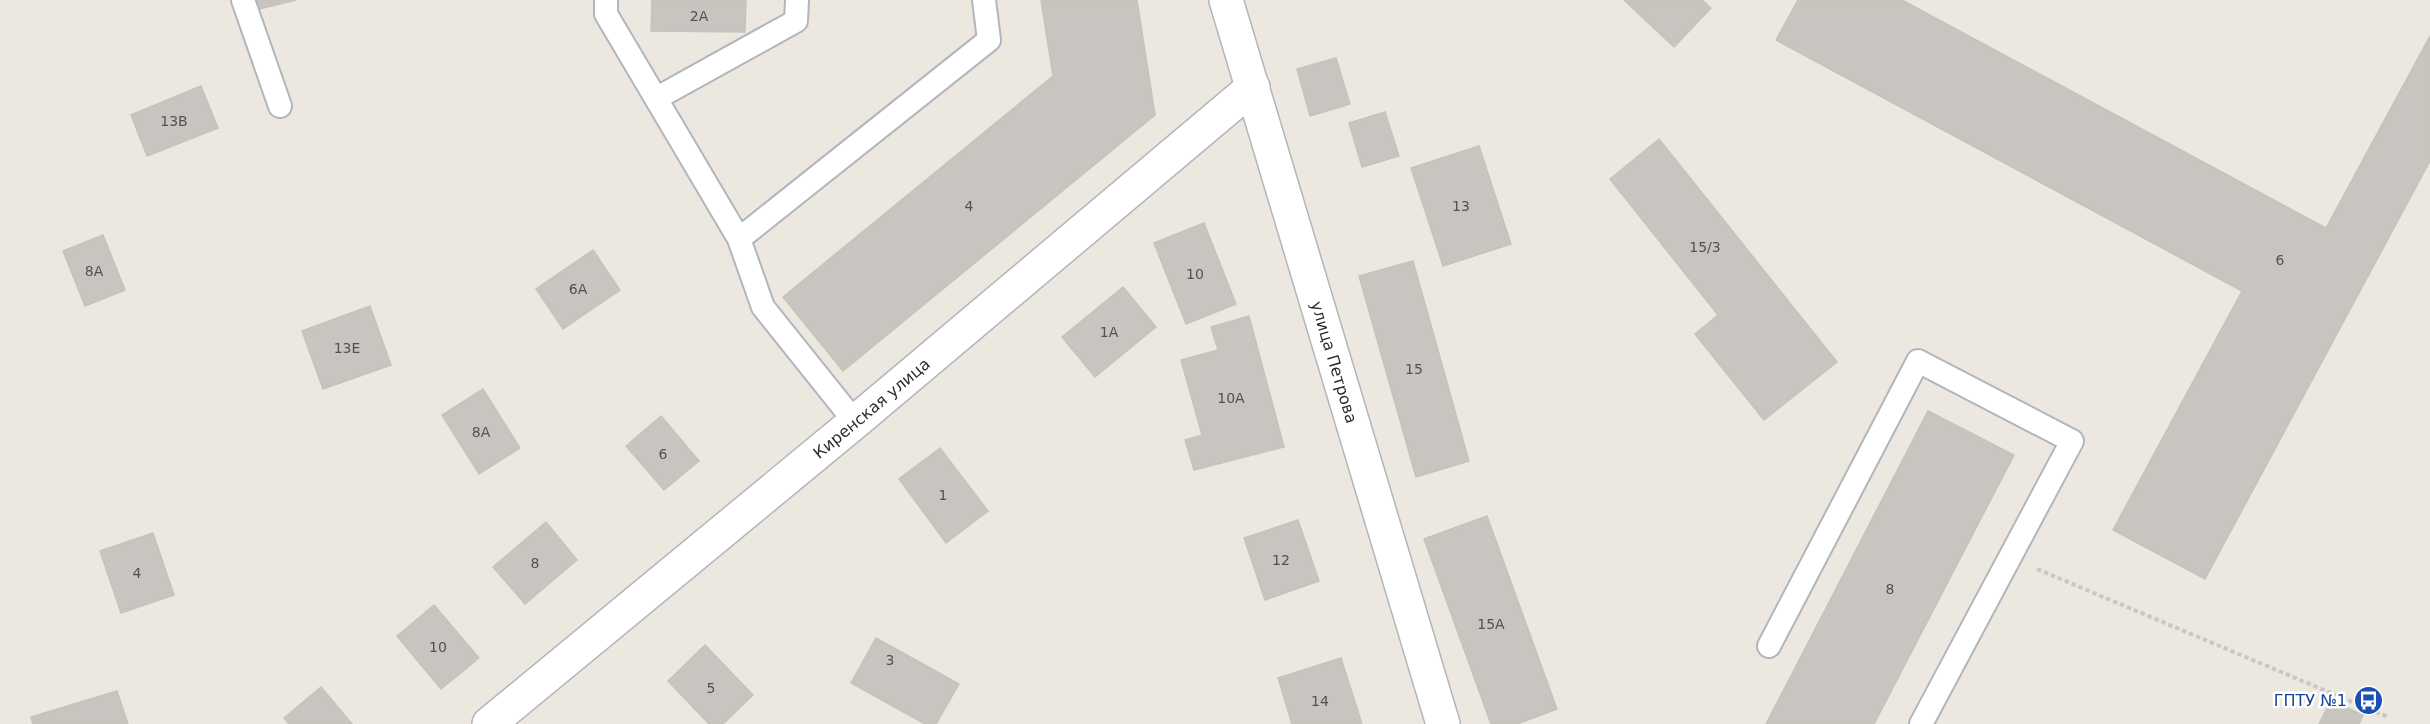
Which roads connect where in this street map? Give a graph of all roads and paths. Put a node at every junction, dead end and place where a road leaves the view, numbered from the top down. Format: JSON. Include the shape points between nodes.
{"nodes":[{"id":1,"x":243,"y":0,"type":"edge"},
{"id":2,"x":606,"y":0,"type":"edge"},
{"id":3,"x":797,"y":0,"type":"edge"},
{"id":4,"x":984,"y":0,"type":"edge"},
{"id":5,"x":1226,"y":0,"type":"edge"},
{"id":6,"x":1252,"y":87,"type":"junction"},
{"id":7,"x":657,"y":98,"type":"junction"},
{"id":8,"x":280,"y":106,"type":"dead end"},
{"id":9,"x":739,"y":239,"type":"junction"},
{"id":10,"x":855,"y":422,"type":"junction"},
{"id":11,"x":2010,"y":557,"type":"junction"},
{"id":12,"x":1769,"y":646,"type":"dead end"},
{"id":13,"x":2388,"y":717,"type":"dead end"},
{"id":14,"x":489,"y":724,"type":"edge"},
{"id":15,"x":1443,"y":724,"type":"edge"},
{"id":16,"x":1921,"y":724,"type":"edge"}],
"edges":[{"from":1,"to":8,"type":"lane"},
{"from":2,"to":7,"type":"lane","via":[[606,14]]},
{"from":3,"to":7,"type":"lane","via":[[796,21]]},
{"from":4,"to":9,"type":"lane","via":[[989,40]]},
{"from":5,"to":6,"type":"street","name":"улица Петрова"},
{"from":6,"to":10,"type":"street","name":"Киренская улица"},
{"from":6,"to":15,"type":"street","name":"улица Петрова"},
{"from":7,"to":9,"type":"lane"},
{"from":9,"to":10,"type":"lane","via":[[763,307]]},
{"from":10,"to":14,"type":"street","name":"Киренская улица"},
{"from":11,"to":12,"type":"lane","via":[[2072,441],[1918,361]]},
{"from":11,"to":13,"type":"path"},
{"from":11,"to":16,"type":"lane"}]}
